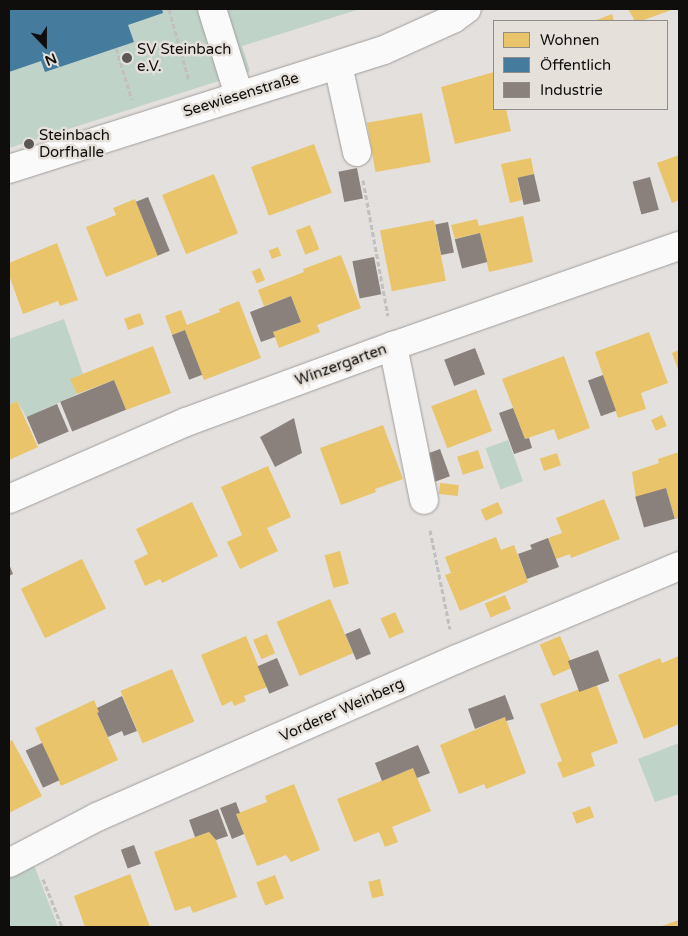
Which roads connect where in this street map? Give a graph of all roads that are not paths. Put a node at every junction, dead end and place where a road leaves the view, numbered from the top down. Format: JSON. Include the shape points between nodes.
{"nodes":[{"id":1,"x":212,"y":9,"type":"edge"},
{"id":2,"x":467,"y":9,"type":"edge"},
{"id":3,"x":338,"y":65,"type":"junction"},
{"id":4,"x":239,"y":95,"type":"junction"},
{"id":5,"x":357,"y":152,"type":"road end"},
{"id":6,"x":9,"y":169,"type":"edge"},
{"id":7,"x":679,"y":246,"type":"edge"},
{"id":8,"x":393,"y":346,"type":"junction"},
{"id":9,"x":9,"y":499,"type":"edge"},
{"id":10,"x":424,"y":500,"type":"road end"},
{"id":11,"x":679,"y":566,"type":"edge"},
{"id":12,"x":9,"y":863,"type":"edge"}],
"edges":[{"from":1,"to":4,"type":"street"},
{"from":2,"to":3,"type":"street","name":"Seewiesenstraße","via":[[453,19],[384,50]]},
{"from":3,"to":4,"type":"street","name":"Seewiesenstraße"},
{"from":3,"to":5,"type":"street"},
{"from":4,"to":6,"type":"street","name":"Seewiesenstraße"},
{"from":7,"to":8,"type":"street","name":"Winzergarten"},
{"from":8,"to":9,"type":"street","name":"Winzergarten","via":[[186,422]]},
{"from":8,"to":10,"type":"street"},
{"from":11,"to":12,"type":"street","name":"Vorderer Weinberg","via":[[457,659],[97,817]]}]}
